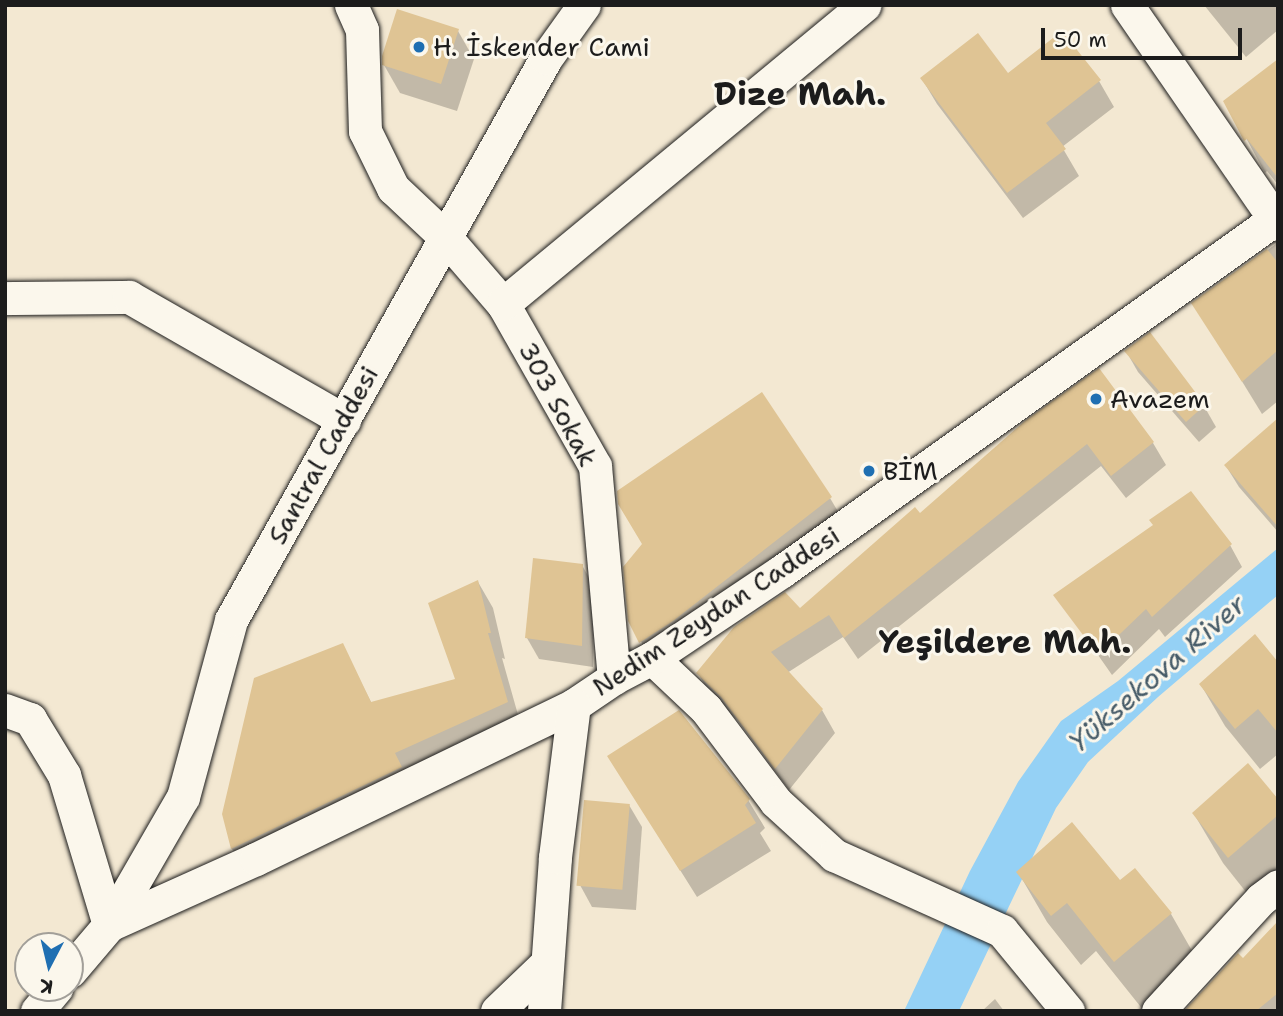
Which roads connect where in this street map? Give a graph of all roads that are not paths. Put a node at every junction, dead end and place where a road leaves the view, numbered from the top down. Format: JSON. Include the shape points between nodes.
{"nodes":[{"id":1,"x":351,"y":5,"type":"edge"},
{"id":2,"x":584,"y":5,"type":"edge"},
{"id":3,"x":864,"y":5,"type":"edge"},
{"id":4,"x":1127,"y":5,"type":"edge"},
{"id":5,"x":1277,"y":220,"type":"edge"},
{"id":6,"x":446,"y":238,"type":"junction"},
{"id":7,"x":5,"y":298,"type":"edge"},
{"id":8,"x":503,"y":304,"type":"junction"},
{"id":9,"x":344,"y":419,"type":"junction"},
{"id":10,"x":652,"y":658,"type":"junction"},
{"id":11,"x":614,"y":678,"type":"junction"},
{"id":12,"x":574,"y":705,"type":"junction"},
{"id":13,"x":5,"y":710,"type":"edge"},
{"id":14,"x":1278,"y":886,"type":"edge"},
{"id":15,"x":108,"y":925,"type":"junction"},
{"id":16,"x":84,"y":954,"type":"edge"},
{"id":17,"x":547,"y":963,"type":"junction"},
{"id":18,"x":497,"y":1011,"type":"edge"},
{"id":19,"x":544,"y":1011,"type":"edge"},
{"id":20,"x":1068,"y":1011,"type":"edge"},
{"id":21,"x":1158,"y":1011,"type":"edge"}],
"edges":[{"from":1,"to":6,"type":"street","name":"303 Sokak","via":[[362,30],[365,131],[393,188]]},
{"from":2,"to":6,"type":"street","name":"Santral Caddesi","via":[[546,58]]},
{"from":3,"to":8,"type":"street"},
{"from":4,"to":5,"type":"street"},
{"from":5,"to":10,"type":"street","name":"Nedim Zeydan Caddesi"},
{"from":6,"to":8,"type":"street","name":"303 Sokak"},
{"from":6,"to":9,"type":"street","name":"Santral Caddesi"},
{"from":7,"to":9,"type":"street","via":[[130,297]]},
{"from":8,"to":11,"type":"street","name":"303 Sokak","via":[[595,466]]},
{"from":9,"to":15,"type":"street","name":"Santral Caddesi","via":[[231,620],[183,797]]},
{"from":10,"to":11,"type":"street","name":"Nedim Zeydan Caddesi"},
{"from":10,"to":20,"type":"street","via":[[706,709],[776,802],[834,855],[1002,931]]},
{"from":11,"to":12,"type":"street","name":"Nedim Zeydan Caddesi"},
{"from":12,"to":15,"type":"street","name":"Nedim Zeydan Caddesi","via":[[256,859]]},
{"from":12,"to":17,"type":"street"},
{"from":13,"to":15,"type":"street","via":[[30,719],[64,775]]},
{"from":14,"to":21,"type":"street"},
{"from":15,"to":16,"type":"street","name":"Santral Caddesi"},
{"from":17,"to":18,"type":"street"},
{"from":17,"to":19,"type":"street"}]}
